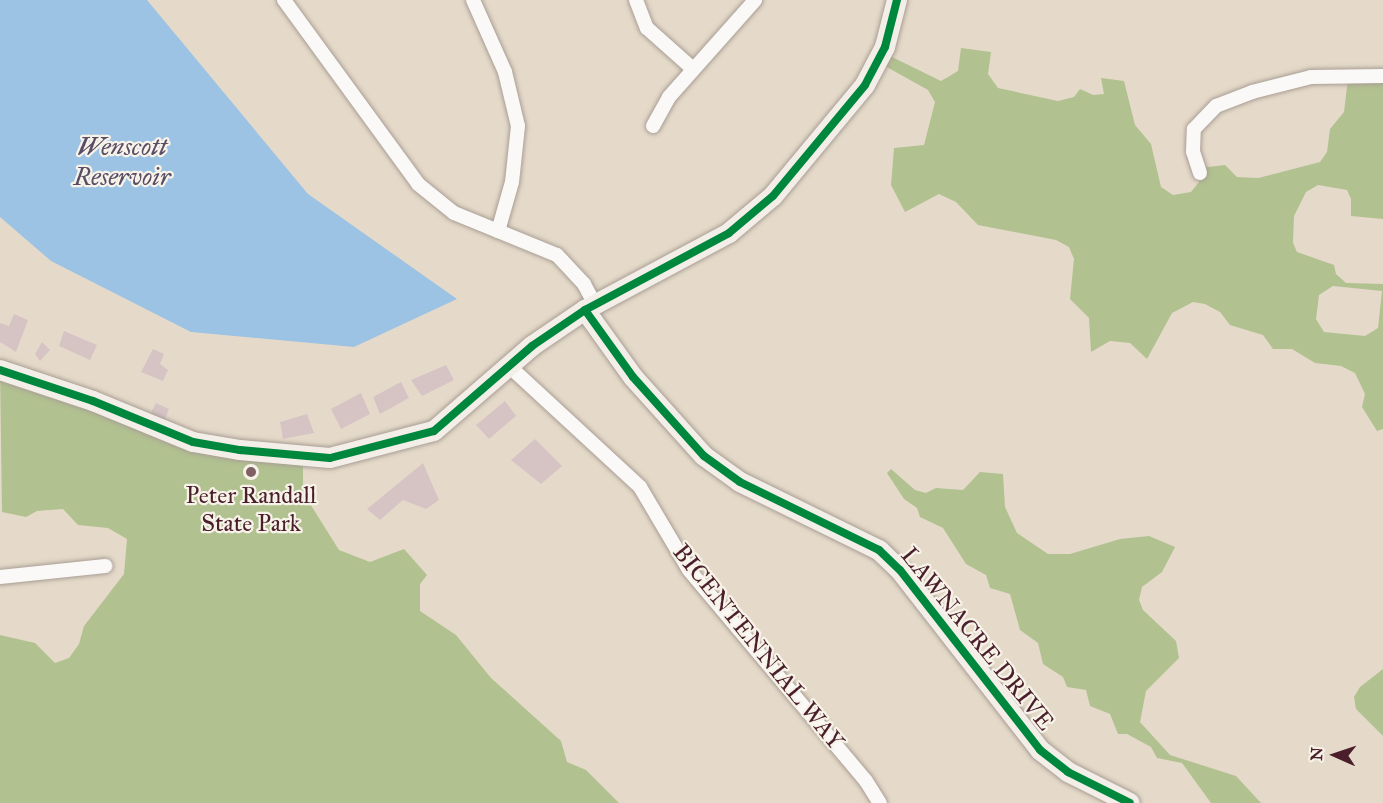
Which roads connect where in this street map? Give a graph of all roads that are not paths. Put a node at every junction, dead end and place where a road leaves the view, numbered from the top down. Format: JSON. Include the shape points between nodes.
{"nodes":[{"id":1,"x":284,"y":0,"type":"edge"},
{"id":2,"x":473,"y":0,"type":"edge"},
{"id":3,"x":636,"y":0,"type":"edge"},
{"id":4,"x":755,"y":0,"type":"edge"},
{"id":5,"x":897,"y":0,"type":"edge"},
{"id":6,"x":693,"y":69,"type":"junction"},
{"id":7,"x":1383,"y":76,"type":"edge"},
{"id":8,"x":653,"y":126,"type":"dead end"},
{"id":9,"x":1200,"y":173,"type":"dead end"},
{"id":10,"x":498,"y":231,"type":"junction"},
{"id":11,"x":590,"y":308,"type":"junction"},
{"id":12,"x":508,"y":365,"type":"junction"},
{"id":13,"x":0,"y":370,"type":"edge"},
{"id":14,"x":105,"y":566,"type":"dead end"},
{"id":15,"x":0,"y":577,"type":"edge"},
{"id":16,"x":880,"y":803,"type":"edge"},
{"id":17,"x":1130,"y":803,"type":"edge"}],
"edges":[{"from":1,"to":10,"type":"street","via":[[418,184],[454,213]]},
{"from":2,"to":10,"type":"street","via":[[514,97],[518,126],[512,182]]},
{"from":3,"to":6,"type":"street","via":[[647,28]]},
{"from":4,"to":6,"type":"street"},
{"from":5,"to":11,"type":"street","via":[[885,47],[865,84],[773,196],[729,234]]},
{"from":6,"to":8,"type":"street","via":[[669,97]]},
{"from":7,"to":9,"type":"street","via":[[1323,75],[1267,87],[1216,106],[1194,129],[1194,152]]},
{"from":10,"to":11,"type":"street","via":[[557,255],[577,275]]},
{"from":11,"to":12,"type":"street"},
{"from":11,"to":17,"type":"street","name":"LAWNACRE DRIVE","via":[[633,377],[704,456],[740,482],[860,537],[879,550],[900,570],[1040,750],[1068,772]]},
{"from":12,"to":13,"type":"street","via":[[434,431],[330,458],[193,442],[93,400]]},
{"from":12,"to":16,"type":"street","name":"BICENTENNIAL WAY","via":[[640,487],[689,570],[866,781]]},
{"from":14,"to":15,"type":"street"}]}
